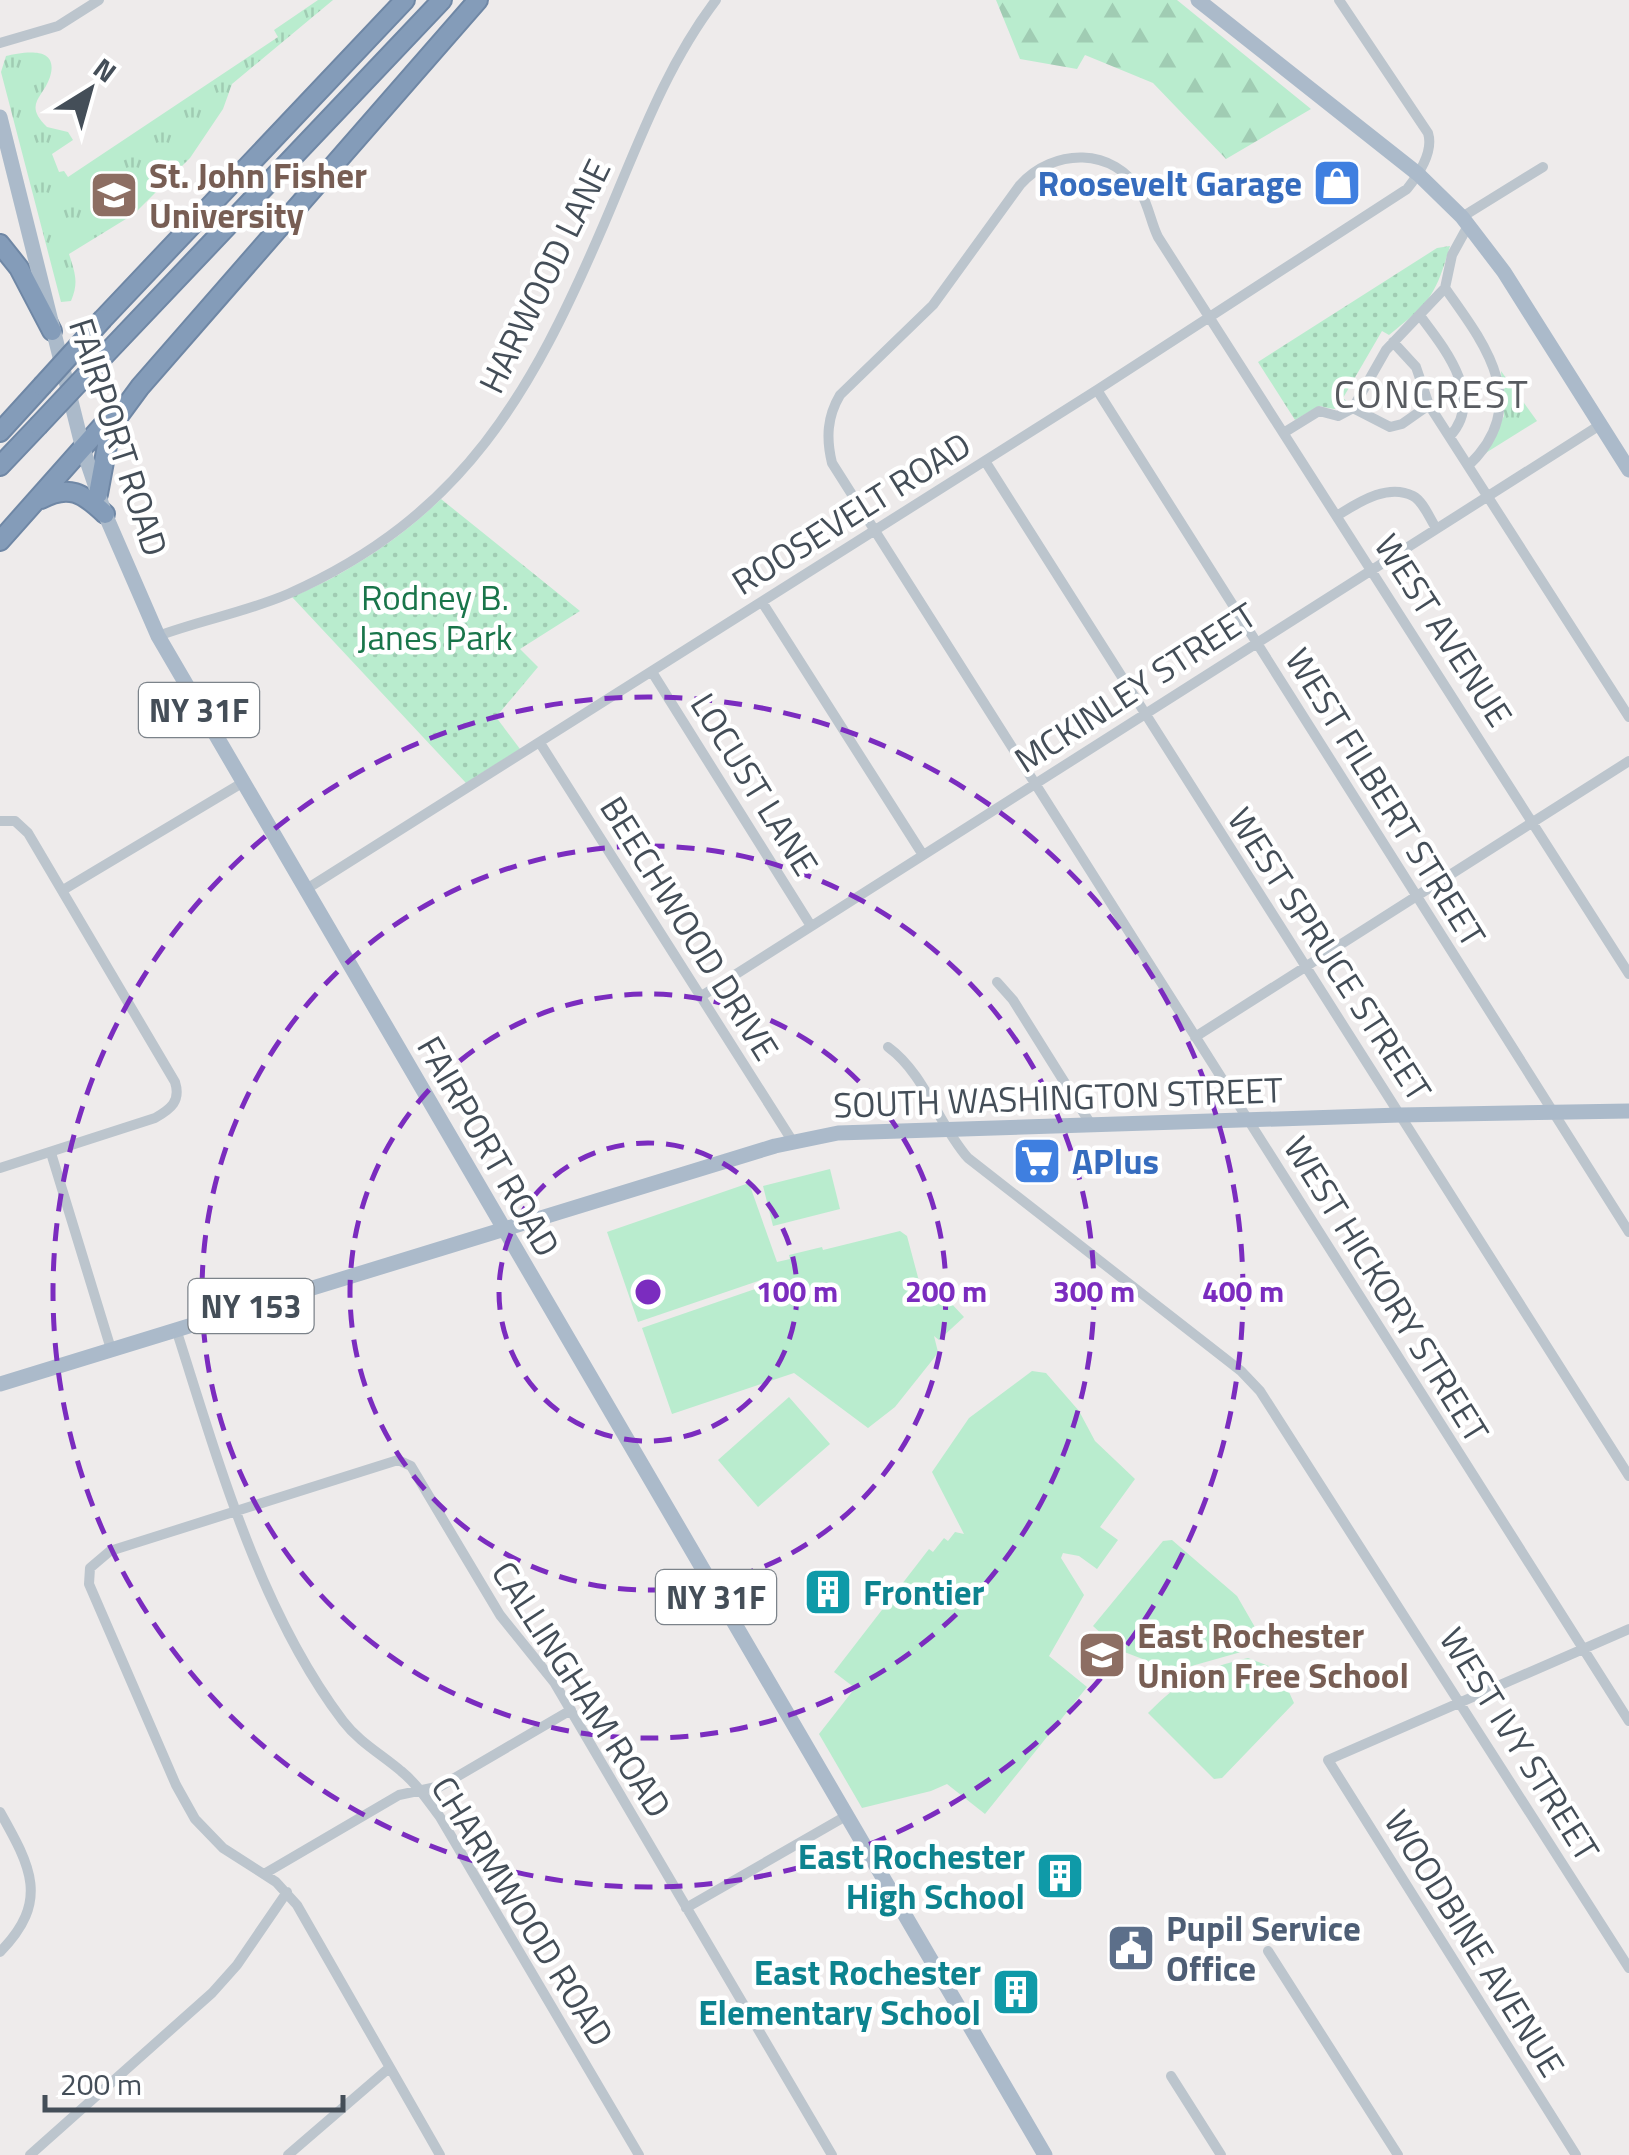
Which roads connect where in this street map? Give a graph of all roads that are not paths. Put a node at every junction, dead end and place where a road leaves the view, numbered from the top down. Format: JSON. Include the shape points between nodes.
{"nodes":[{"id":1,"x":100,"y":0,"type":"edge"},
{"id":2,"x":405,"y":0,"type":"edge"},
{"id":3,"x":442,"y":0,"type":"edge"},
{"id":4,"x":478,"y":0,"type":"edge"},
{"id":5,"x":716,"y":0,"type":"edge"},
{"id":6,"x":1198,"y":0,"type":"edge"},
{"id":7,"x":1328,"y":0,"type":"edge"},
{"id":8,"x":1339,"y":0,"type":"edge"},
{"id":9,"x":1358,"y":28,"type":"junction"},
{"id":10,"x":0,"y":42,"type":"edge"},
{"id":11,"x":0,"y":117,"type":"edge"},
{"id":12,"x":1543,"y":167,"type":"dead end"},
{"id":13,"x":1418,"y":174,"type":"junction"},
{"id":14,"x":1466,"y":220,"type":"junction"},
{"id":15,"x":0,"y":244,"type":"edge"},
{"id":16,"x":1445,"y":288,"type":"junction"},
{"id":17,"x":1210,"y":317,"type":"junction"},
{"id":18,"x":1421,"y":317,"type":"junction"},
{"id":19,"x":52,"y":331,"type":"junction"},
{"id":20,"x":1393,"y":342,"type":"junction"},
{"id":21,"x":42,"y":386,"type":"junction"},
{"id":22,"x":140,"y":387,"type":"junction"},
{"id":23,"x":1096,"y":390,"type":"junction"},
{"id":24,"x":1429,"y":405,"type":"junction"},
{"id":25,"x":1352,"y":408,"type":"junction"},
{"id":26,"x":0,"y":412,"type":"edge"},
{"id":27,"x":1600,"y":424,"type":"junction"},
{"id":28,"x":0,"y":432,"type":"edge"},
{"id":29,"x":1284,"y":432,"type":"junction"},
{"id":30,"x":1450,"y":436,"type":"junction"},
{"id":31,"x":83,"y":449,"type":"junction"},
{"id":32,"x":985,"y":461,"type":"junction"},
{"id":33,"x":1469,"y":465,"type":"junction"},
{"id":34,"x":0,"y":466,"type":"edge"},
{"id":35,"x":1629,"y":470,"type":"edge"},
{"id":36,"x":98,"y":494,"type":"junction"},
{"id":37,"x":1488,"y":496,"type":"junction"},
{"id":38,"x":28,"y":508,"type":"junction"},
{"id":39,"x":105,"y":514,"type":"junction"},
{"id":40,"x":1338,"y":515,"type":"junction"},
{"id":41,"x":1436,"y":528,"type":"junction"},
{"id":42,"x":874,"y":532,"type":"junction"},
{"id":43,"x":0,"y":540,"type":"edge"},
{"id":44,"x":1372,"y":568,"type":"junction"},
{"id":45,"x":762,"y":602,"type":"junction"},
{"id":46,"x":158,"y":636,"type":"junction"},
{"id":47,"x":1256,"y":643,"type":"junction"},
{"id":48,"x":652,"y":672,"type":"junction"},
{"id":49,"x":1145,"y":714,"type":"junction"},
{"id":50,"x":1629,"y":717,"type":"edge"},
{"id":51,"x":540,"y":743,"type":"junction"},
{"id":52,"x":1629,"y":761,"type":"edge"},
{"id":53,"x":242,"y":783,"type":"junction"},
{"id":54,"x":1034,"y":785,"type":"junction"},
{"id":55,"x":0,"y":821,"type":"edge"},
{"id":56,"x":1533,"y":822,"type":"junction"},
{"id":57,"x":922,"y":854,"type":"junction"},
{"id":58,"x":63,"y":890,"type":"junction"},
{"id":59,"x":305,"y":890,"type":"junction"},
{"id":60,"x":1416,"y":897,"type":"junction"},
{"id":61,"x":811,"y":926,"type":"junction"},
{"id":62,"x":1305,"y":967,"type":"junction"},
{"id":63,"x":1629,"y":974,"type":"edge"},
{"id":64,"x":997,"y":982,"type":"dead end"},
{"id":65,"x":700,"y":997,"type":"junction"},
{"id":66,"x":1195,"y":1038,"type":"junction"},
{"id":67,"x":888,"y":1046,"type":"dead end"},
{"id":68,"x":1629,"y":1111,"type":"edge"},
{"id":69,"x":1553,"y":1112,"type":"junction"},
{"id":70,"x":1400,"y":1115,"type":"junction"},
{"id":71,"x":1248,"y":1120,"type":"junction"},
{"id":72,"x":1090,"y":1124,"type":"junction"},
{"id":73,"x":947,"y":1128,"type":"junction"},
{"id":74,"x":793,"y":1142,"type":"junction"},
{"id":75,"x":51,"y":1153,"type":"junction"},
{"id":76,"x":0,"y":1168,"type":"edge"},
{"id":77,"x":502,"y":1229,"type":"junction"},
{"id":78,"x":1629,"y":1232,"type":"edge"},
{"id":79,"x":176,"y":1329,"type":"junction"},
{"id":80,"x":111,"y":1349,"type":"junction"},
{"id":81,"x":0,"y":1384,"type":"edge"},
{"id":82,"x":1629,"y":1476,"type":"edge"},
{"id":83,"x":234,"y":1512,"type":"junction"},
{"id":84,"x":1629,"y":1629,"type":"edge"},
{"id":85,"x":1584,"y":1649,"type":"junction"},
{"id":86,"x":1462,"y":1703,"type":"junction"},
{"id":87,"x":571,"y":1710,"type":"junction"},
{"id":88,"x":1629,"y":1721,"type":"edge"},
{"id":89,"x":421,"y":1790,"type":"junction"},
{"id":90,"x":0,"y":1812,"type":"edge"},
{"id":91,"x":846,"y":1816,"type":"junction"},
{"id":92,"x":264,"y":1874,"type":"junction"},
{"id":93,"x":287,"y":1892,"type":"junction"},
{"id":94,"x":686,"y":1908,"type":"junction"},
{"id":95,"x":1268,"y":1951,"type":"dead end"},
{"id":96,"x":0,"y":1952,"type":"edge"},
{"id":97,"x":1629,"y":1968,"type":"edge"},
{"id":98,"x":389,"y":2068,"type":"junction"},
{"id":99,"x":1172,"y":2076,"type":"dead end"},
{"id":100,"x":30,"y":2155,"type":"edge"},
{"id":101,"x":288,"y":2155,"type":"edge"},
{"id":102,"x":440,"y":2155,"type":"edge"},
{"id":103,"x":639,"y":2155,"type":"edge"},
{"id":104,"x":832,"y":2155,"type":"edge"},
{"id":105,"x":1045,"y":2155,"type":"edge"},
{"id":106,"x":1221,"y":2155,"type":"edge"},
{"id":107,"x":1398,"y":2155,"type":"edge"},
{"id":108,"x":1576,"y":2155,"type":"edge"}],
"edges":[{"from":1,"to":10,"type":"street","via":[[58,26]]},
{"from":2,"to":21,"type":"highway","bridge":true},
{"from":3,"to":34,"type":"highway","bridge":true},
{"from":4,"to":22,"type":"highway"},
{"from":5,"to":46,"type":"street","name":"HARWOOD LANE","via":[[672,68],[541,360],[475,457],[429,506],[328,574],[260,605]]},
{"from":6,"to":13,"type":"main road"},
{"from":7,"to":9,"type":"street"},
{"from":8,"to":9,"type":"street"},
{"from":9,"to":13,"type":"street","via":[[1428,133],[1431,142]]},
{"from":11,"to":19,"type":"main road","name":"FAIRPORT ROAD","number":"NY 31F"},
{"from":12,"to":14,"type":"street"},
{"from":13,"to":14,"type":"main road"},
{"from":13,"to":17,"type":"street","name":"ROOSEVELT ROAD","via":[[1390,202]]},
{"from":14,"to":16,"type":"street"},
{"from":14,"to":27,"type":"main road"},
{"from":15,"to":19,"type":"highway"},
{"from":16,"to":18,"type":"street"},
{"from":16,"to":33,"type":"street","via":[[1487,348],[1500,396],[1490,436]]},
{"from":17,"to":23,"type":"street","name":"ROOSEVELT ROAD"},
{"from":17,"to":29,"type":"street","name":"WEST AVENUE"},
{"from":17,"to":42,"type":"street","name":"WEST AVENUE","via":[[1158,237],[1143,196],[1121,171],[1072,156],[1035,170],[934,304],[835,403],[828,438],[832,463]]},
{"from":18,"to":20,"type":"street"},
{"from":18,"to":30,"type":"street","via":[[1452,362],[1463,393],[1462,418]]},
{"from":19,"to":31,"type":"main road","name":"FAIRPORT ROAD","number":"NY 31F"},
{"from":20,"to":24,"type":"street","via":[[1416,367]]},
{"from":20,"to":25,"type":"street"},
{"from":21,"to":26,"type":"highway"},
{"from":21,"to":28,"type":"highway"},
{"from":22,"to":31,"type":"highway"},
{"from":22,"to":36,"type":"highway","via":[[109,435]]},
{"from":23,"to":32,"type":"street","name":"ROOSEVELT ROAD"},
{"from":23,"to":47,"type":"street","name":"WEST FILBERT STREET"},
{"from":24,"to":25,"type":"street","via":[[1390,427]]},
{"from":24,"to":30,"type":"street"},
{"from":25,"to":29,"type":"street","via":[[1338,416],[1319,411]]},
{"from":27,"to":35,"type":"main road"},
{"from":27,"to":37,"type":"street","name":"MCKINLEY STREET"},
{"from":29,"to":40,"type":"street","name":"WEST AVENUE"},
{"from":30,"to":33,"type":"street"},
{"from":31,"to":36,"type":"main road","name":"FAIRPORT ROAD","number":"NY 31F"},
{"from":31,"to":38,"type":"highway"},
{"from":32,"to":42,"type":"street","name":"ROOSEVELT ROAD"},
{"from":32,"to":49,"type":"street","name":"WEST SPRUCE STREET"},
{"from":33,"to":37,"type":"street"},
{"from":36,"to":39,"type":"main road","name":"FAIRPORT ROAD","number":"NY 31F"},
{"from":37,"to":41,"type":"street","name":"MCKINLEY STREET"},
{"from":37,"to":50,"type":"street"},
{"from":38,"to":39,"type":"highway","via":[[71,489]]},
{"from":38,"to":43,"type":"highway"},
{"from":39,"to":46,"type":"main road","name":"FAIRPORT ROAD","number":"NY 31F"},
{"from":40,"to":41,"type":"street","via":[[1374,495],[1403,494],[1417,499]]},
{"from":40,"to":44,"type":"street","name":"WEST AVENUE"},
{"from":41,"to":44,"type":"street","name":"MCKINLEY STREET"},
{"from":42,"to":45,"type":"street","name":"ROOSEVELT ROAD"},
{"from":42,"to":54,"type":"street","name":"WEST HICKORY STREET"},
{"from":44,"to":47,"type":"street","name":"MCKINLEY STREET"},
{"from":44,"to":56,"type":"street","name":"WEST AVENUE"},
{"from":45,"to":48,"type":"street","name":"ROOSEVELT ROAD"},
{"from":45,"to":57,"type":"street"},
{"from":46,"to":53,"type":"main road","name":"FAIRPORT ROAD","number":"NY 31F"},
{"from":47,"to":49,"type":"street","name":"MCKINLEY STREET"},
{"from":47,"to":60,"type":"street","name":"WEST FILBERT STREET"},
{"from":48,"to":51,"type":"street","name":"ROOSEVELT ROAD"},
{"from":48,"to":61,"type":"street","name":"LOCUST LANE"},
{"from":49,"to":54,"type":"street","name":"MCKINLEY STREET"},
{"from":49,"to":62,"type":"street","name":"WEST SPRUCE STREET"},
{"from":51,"to":59,"type":"street","name":"ROOSEVELT ROAD"},
{"from":51,"to":65,"type":"street","name":"BEECHWOOD DRIVE"},
{"from":52,"to":56,"type":"street"},
{"from":53,"to":58,"type":"street"},
{"from":53,"to":59,"type":"main road","name":"FAIRPORT ROAD","number":"NY 31F"},
{"from":54,"to":57,"type":"street","name":"MCKINLEY STREET"},
{"from":54,"to":66,"type":"street","name":"WEST HICKORY STREET"},
{"from":55,"to":58,"type":"street","via":[[24,828]]},
{"from":56,"to":60,"type":"street"},
{"from":56,"to":63,"type":"street","name":"WEST AVENUE"},
{"from":57,"to":61,"type":"street","name":"MCKINLEY STREET"},
{"from":58,"to":75,"type":"street","via":[[175,1082],[177,1096],[155,1118]]},
{"from":59,"to":77,"type":"main road","name":"FAIRPORT ROAD","number":"NY 31F"},
{"from":60,"to":62,"type":"street"},
{"from":60,"to":69,"type":"street","name":"WEST FILBERT STREET"},
{"from":61,"to":65,"type":"street","name":"MCKINLEY STREET"},
{"from":62,"to":66,"type":"street"},
{"from":62,"to":70,"type":"street","name":"WEST SPRUCE STREET"},
{"from":64,"to":72,"type":"street"},
{"from":65,"to":74,"type":"street","name":"BEECHWOOD DRIVE"},
{"from":66,"to":71,"type":"street","name":"WEST HICKORY STREET"},
{"from":67,"to":73,"type":"street","name":"WEST IVY STREET","via":[[903,1058]]},
{"from":68,"to":69,"type":"main road","name":"SOUTH WASHINGTON STREET","number":"NY 153"},
{"from":69,"to":70,"type":"main road","name":"SOUTH WASHINGTON STREET","number":"NY 153"},
{"from":69,"to":78,"type":"street","name":"WEST FILBERT STREET"},
{"from":70,"to":71,"type":"main road","name":"SOUTH WASHINGTON STREET","number":"NY 153"},
{"from":70,"to":82,"type":"street","name":"WEST SPRUCE STREET"},
{"from":71,"to":72,"type":"main road","name":"SOUTH WASHINGTON STREET","number":"NY 153"},
{"from":71,"to":85,"type":"street","name":"WEST HICKORY STREET"},
{"from":72,"to":73,"type":"main road","name":"SOUTH WASHINGTON STREET","number":"NY 153"},
{"from":73,"to":74,"type":"main road","name":"SOUTH WASHINGTON STREET","number":"NY 153"},
{"from":73,"to":86,"type":"street","name":"WEST IVY STREET","via":[[968,1158],[1252,1381]]},
{"from":74,"to":77,"type":"main road","name":"SOUTH WASHINGTON STREET","number":"NY 153"},
{"from":75,"to":76,"type":"street"},
{"from":75,"to":80,"type":"street"},
{"from":77,"to":79,"type":"main road","number":"NY 153"},
{"from":77,"to":91,"type":"main road","name":"FAIRPORT ROAD","number":"NY 31F"},
{"from":79,"to":80,"type":"main road","number":"NY 153"},
{"from":79,"to":83,"type":"street","name":"CHARMWOOD ROAD"},
{"from":80,"to":81,"type":"main road","number":"NY 153"},
{"from":83,"to":87,"type":"street","name":"CALLINGHAM ROAD","via":[[406,1461],[500,1615]]},
{"from":83,"to":89,"type":"street","name":"CHARMWOOD ROAD","via":[[286,1626],[338,1714]]},
{"from":83,"to":92,"type":"street","via":[[110,1551],[90,1568],[89,1584],[195,1819],[222,1848]]},
{"from":84,"to":85,"type":"street"},
{"from":85,"to":86,"type":"street"},
{"from":85,"to":88,"type":"street","name":"WEST HICKORY STREET"},
{"from":86,"to":97,"type":"street","name":"WEST IVY STREET"},
{"from":86,"to":108,"type":"street","name":"WOODBINE AVENUE","via":[[1328,1760]]},
{"from":87,"to":89,"type":"street","via":[[440,1786]]},
{"from":87,"to":94,"type":"street","name":"CALLINGHAM ROAD"},
{"from":89,"to":92,"type":"street","via":[[399,1795]]},
{"from":89,"to":103,"type":"street","name":"CHARMWOOD ROAD"},
{"from":90,"to":96,"type":"street","via":[[32,1884],[28,1914]]},
{"from":91,"to":94,"type":"street"},
{"from":91,"to":105,"type":"main road","name":"FAIRPORT ROAD","number":"NY 31F"},
{"from":92,"to":93,"type":"street"},
{"from":93,"to":98,"type":"street"},
{"from":93,"to":100,"type":"street","via":[[212,1993]]},
{"from":94,"to":104,"type":"street","name":"CALLINGHAM ROAD"},
{"from":95,"to":107,"type":"street"},
{"from":98,"to":101,"type":"street"},
{"from":98,"to":102,"type":"street"},
{"from":99,"to":106,"type":"street"}]}
